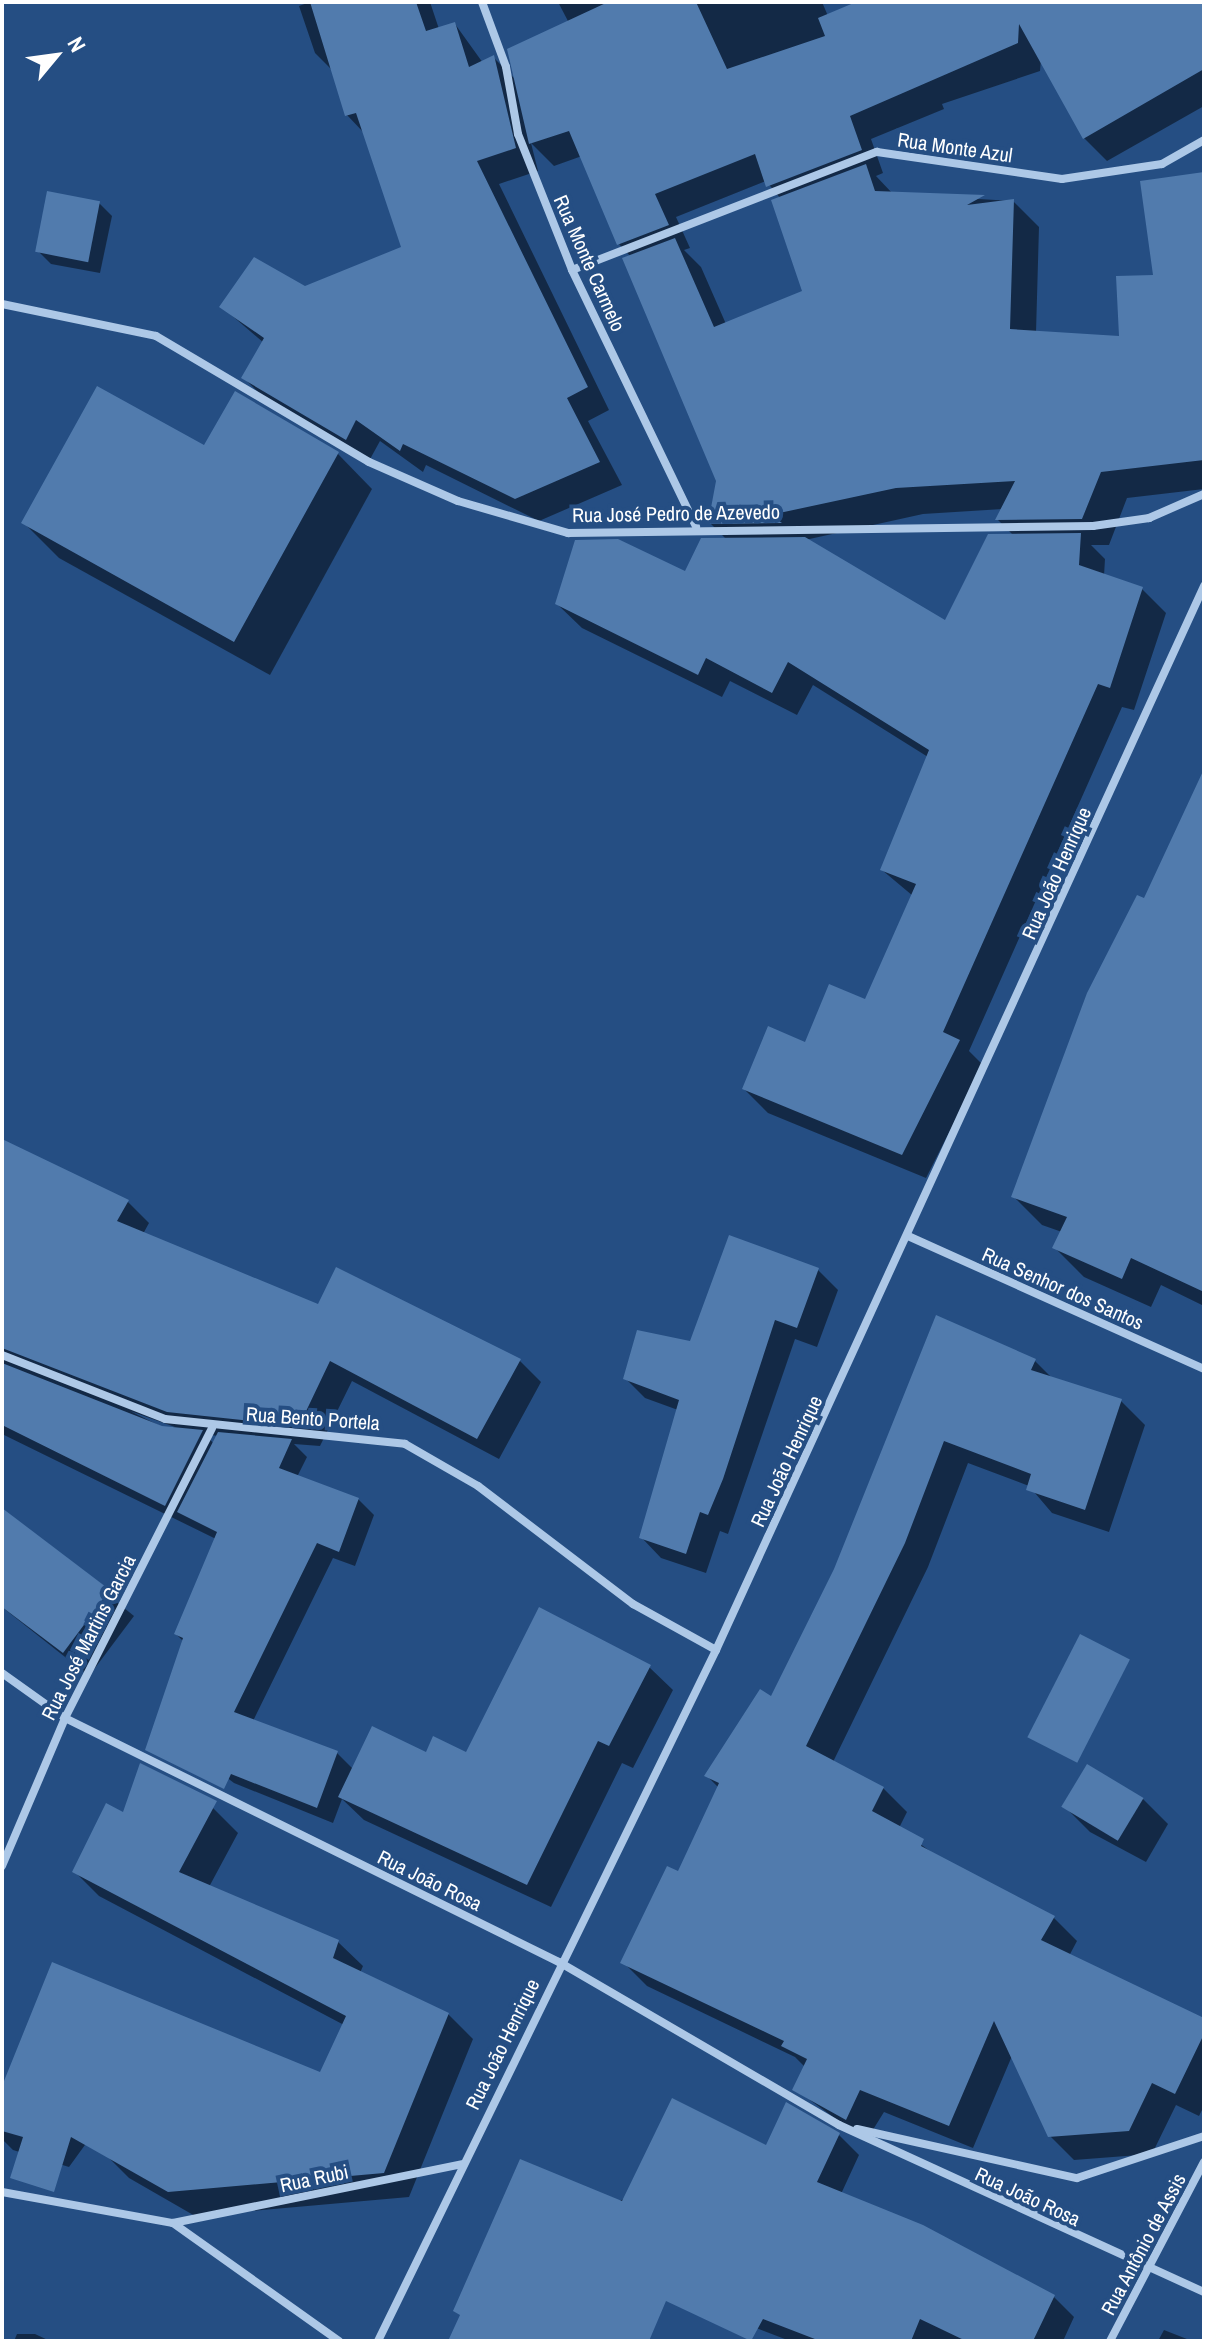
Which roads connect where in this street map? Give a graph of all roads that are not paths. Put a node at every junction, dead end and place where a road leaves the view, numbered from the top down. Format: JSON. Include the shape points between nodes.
{"nodes":[{"id":1,"x":482,"y":2,"type":"edge"},
{"id":2,"x":1204,"y":140,"type":"edge"},
{"id":3,"x":572,"y":270,"type":"junction"},
{"id":4,"x":2,"y":304,"type":"edge"},
{"id":5,"x":1204,"y":494,"type":"edge"},
{"id":6,"x":696,"y":527,"type":"junction"},
{"id":7,"x":1204,"y":586,"type":"edge"},
{"id":8,"x":908,"y":1236,"type":"junction"},
{"id":9,"x":2,"y":1355,"type":"edge"},
{"id":10,"x":1204,"y":1369,"type":"edge"},
{"id":11,"x":212,"y":1428,"type":"junction"},
{"id":12,"x":716,"y":1650,"type":"junction"},
{"id":13,"x":2,"y":1673,"type":"edge"},
{"id":14,"x":65,"y":1718,"type":"junction"},
{"id":15,"x":2,"y":1866,"type":"edge"},
{"id":16,"x":559,"y":1962,"type":"junction"},
{"id":17,"x":839,"y":2125,"type":"junction"},
{"id":18,"x":1204,"y":2136,"type":"edge"},
{"id":19,"x":1204,"y":2162,"type":"edge"},
{"id":20,"x":462,"y":2164,"type":"junction"},
{"id":21,"x":2,"y":2192,"type":"edge"},
{"id":22,"x":173,"y":2223,"type":"junction"},
{"id":23,"x":1147,"y":2269,"type":"junction"},
{"id":24,"x":1204,"y":2292,"type":"edge"},
{"id":25,"x":339,"y":2341,"type":"edge"},
{"id":26,"x":378,"y":2341,"type":"edge"},
{"id":27,"x":1110,"y":2341,"type":"edge"}],
"edges":[{"from":1,"to":3,"type":"street","name":"Rua Monte Carmelo","via":[[506,67],[518,134]]},
{"from":2,"to":3,"type":"street","name":"Rua Monte Azul","via":[[1162,164],[1062,179],[877,152]]},
{"from":3,"to":6,"type":"street","name":"Rua Monte Carmelo"},
{"from":4,"to":6,"type":"street","name":"Rua José Pedro de Azevedo","via":[[156,336],[369,462],[458,501],[568,533]]},
{"from":5,"to":6,"type":"street","name":"Rua José Pedro de Azevedo","via":[[1149,518],[1093,526]]},
{"from":7,"to":8,"type":"street","name":"Rua João Henrique"},
{"from":8,"to":10,"type":"street","name":"Rua Senhor dos Santos"},
{"from":8,"to":12,"type":"street","name":"Rua João Henrique"},
{"from":9,"to":11,"type":"street","name":"Rua Bento Portela","via":[[116,1405]]},
{"from":11,"to":12,"type":"street","name":"Rua Bento Portela","via":[[359,1434],[405,1444],[478,1486],[633,1604]]},
{"from":11,"to":14,"type":"street","name":"Rua José Martins Garcia"},
{"from":12,"to":16,"type":"street","name":"Rua João Henrique"},
{"from":13,"to":14,"type":"street","name":"Rua João Rosa"},
{"from":14,"to":15,"type":"street","name":"Rua José Martins Garcia"},
{"from":14,"to":16,"type":"street","name":"Rua João Rosa"},
{"from":16,"to":17,"type":"street","name":"Rua João Rosa"},
{"from":16,"to":20,"type":"street","name":"Rua João Henrique"},
{"from":17,"to":18,"type":"street","name":"Rua João Rosa","via":[[1077,2178]]},
{"from":17,"to":23,"type":"street","name":"Rua João Rosa"},
{"from":19,"to":23,"type":"street","name":"Rua Antônio de Assis"},
{"from":20,"to":22,"type":"street","name":"Rua Rubi"},
{"from":20,"to":26,"type":"street","name":"Rua João Henrique"},
{"from":21,"to":22,"type":"street","name":"Rua Rubi"},
{"from":22,"to":25,"type":"street","name":"Rua Rubi"},
{"from":23,"to":24,"type":"street","name":"Rua João Rosa"},
{"from":23,"to":27,"type":"street","name":"Rua Antônio de Assis"}]}
